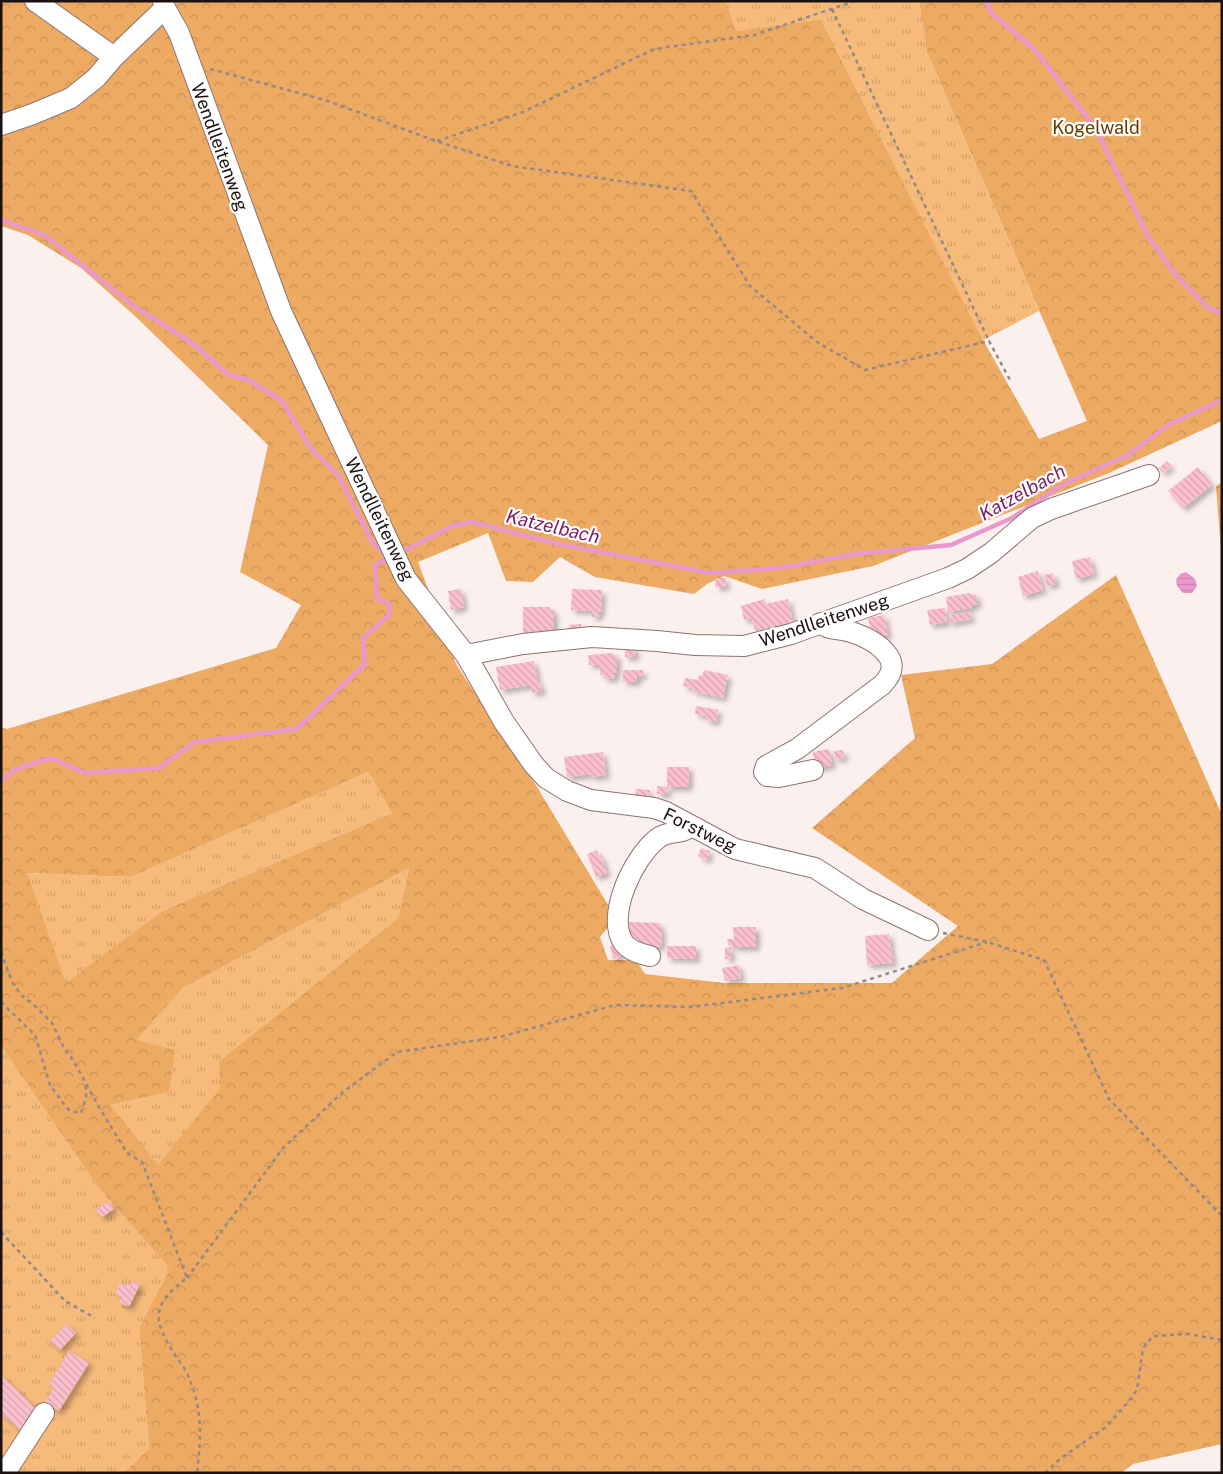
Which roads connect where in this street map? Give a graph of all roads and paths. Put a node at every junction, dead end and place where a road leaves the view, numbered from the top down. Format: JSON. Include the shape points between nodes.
{"nodes":[{"id":1,"x":35,"y":1,"type":"edge"},
{"id":2,"x":855,"y":1,"type":"edge"},
{"id":3,"x":164,"y":5,"type":"edge"},
{"id":4,"x":832,"y":9,"type":"junction"},
{"id":5,"x":114,"y":57,"type":"junction"},
{"id":6,"x":189,"y":63,"type":"junction"},
{"id":7,"x":1,"y":125,"type":"edge"},
{"id":8,"x":436,"y":141,"type":"junction"},
{"id":9,"x":989,"y":341,"type":"junction"},
{"id":10,"x":1010,"y":380,"type":"dead end"},
{"id":11,"x":1149,"y":475,"type":"dead end"},
{"id":12,"x":821,"y":623,"type":"junction"},
{"id":13,"x":466,"y":654,"type":"junction"},
{"id":14,"x":813,"y":770,"type":"dead end"},
{"id":15,"x":692,"y":826,"type":"junction"},
{"id":16,"x":928,"y":930,"type":"joint"},
{"id":17,"x":988,"y":942,"type":"junction"},
{"id":18,"x":1,"y":952,"type":"edge"},
{"id":19,"x":650,"y":956,"type":"dead end"},
{"id":20,"x":1,"y":1002,"type":"edge"},
{"id":21,"x":86,"y":1082,"type":"junction"},
{"id":22,"x":1222,"y":1216,"type":"edge"},
{"id":23,"x":1,"y":1232,"type":"edge"},
{"id":24,"x":188,"y":1278,"type":"junction"},
{"id":25,"x":94,"y":1318,"type":"dead end"},
{"id":26,"x":1222,"y":1340,"type":"edge"},
{"id":27,"x":44,"y":1413,"type":"dead end"},
{"id":28,"x":5,"y":1473,"type":"edge"},
{"id":29,"x":196,"y":1473,"type":"edge"},
{"id":30,"x":1045,"y":1473,"type":"edge"}],
"edges":[{"from":1,"to":5,"type":"street"},
{"from":2,"to":4,"type":"path"},
{"from":3,"to":5,"type":"street"},
{"from":3,"to":6,"type":"street","name":"Wendlleitenweg","via":[[179,33]]},
{"from":4,"to":8,"type":"path","via":[[754,35],[654,49],[522,112]]},
{"from":4,"to":9,"type":"path"},
{"from":5,"to":7,"type":"street","via":[[96,78],[71,98]]},
{"from":6,"to":8,"type":"path","via":[[325,100]]},
{"from":6,"to":13,"type":"street","name":"Wendlleitenweg","via":[[281,311],[406,579]]},
{"from":8,"to":9,"type":"path","via":[[512,166],[691,191],[750,286],[817,342],[865,370]]},
{"from":9,"to":10,"type":"path"},
{"from":11,"to":12,"type":"street","name":"Wendlleitenweg","via":[[1032,518],[967,569]]},
{"from":12,"to":13,"type":"street","name":"Wendlleitenweg","via":[[744,646],[592,638],[523,644]]},
{"from":12,"to":14,"type":"street","via":[[878,644],[891,661],[892,671],[882,685],[797,749],[766,766],[764,772],[773,777]]},
{"from":13,"to":15,"type":"street","name":"Forstweg","via":[[504,722],[546,778],[591,800],[654,808]]},
{"from":15,"to":16,"type":"street","name":"Forstweg","via":[[735,849],[816,868],[863,899]]},
{"from":15,"to":19,"type":"street","via":[[655,840],[626,882],[619,909],[621,935],[630,949]]},
{"from":16,"to":17,"type":"path"},
{"from":17,"to":22,"type":"path","via":[[1044,960],[1109,1099]]},
{"from":17,"to":24,"type":"path","via":[[842,988],[690,1007],[615,1005],[500,1037],[397,1052],[343,1092],[284,1147]]},
{"from":18,"to":21,"type":"path","via":[[12,982],[21,995],[52,1023]]},
{"from":20,"to":21,"type":"path","via":[[35,1035],[50,1085],[70,1110],[81,1113],[86,1098]]},
{"from":21,"to":24,"type":"path","via":[[127,1153],[142,1162]]},
{"from":23,"to":25,"type":"path","via":[[65,1301]]},
{"from":24,"to":29,"type":"path","via":[[171,1290],[161,1306],[158,1321],[189,1376],[200,1414]]},
{"from":26,"to":30,"type":"path","via":[[1188,1334],[1153,1336],[1143,1348],[1137,1390],[1129,1402],[1106,1427]]},
{"from":27,"to":28,"type":"street"}]}
